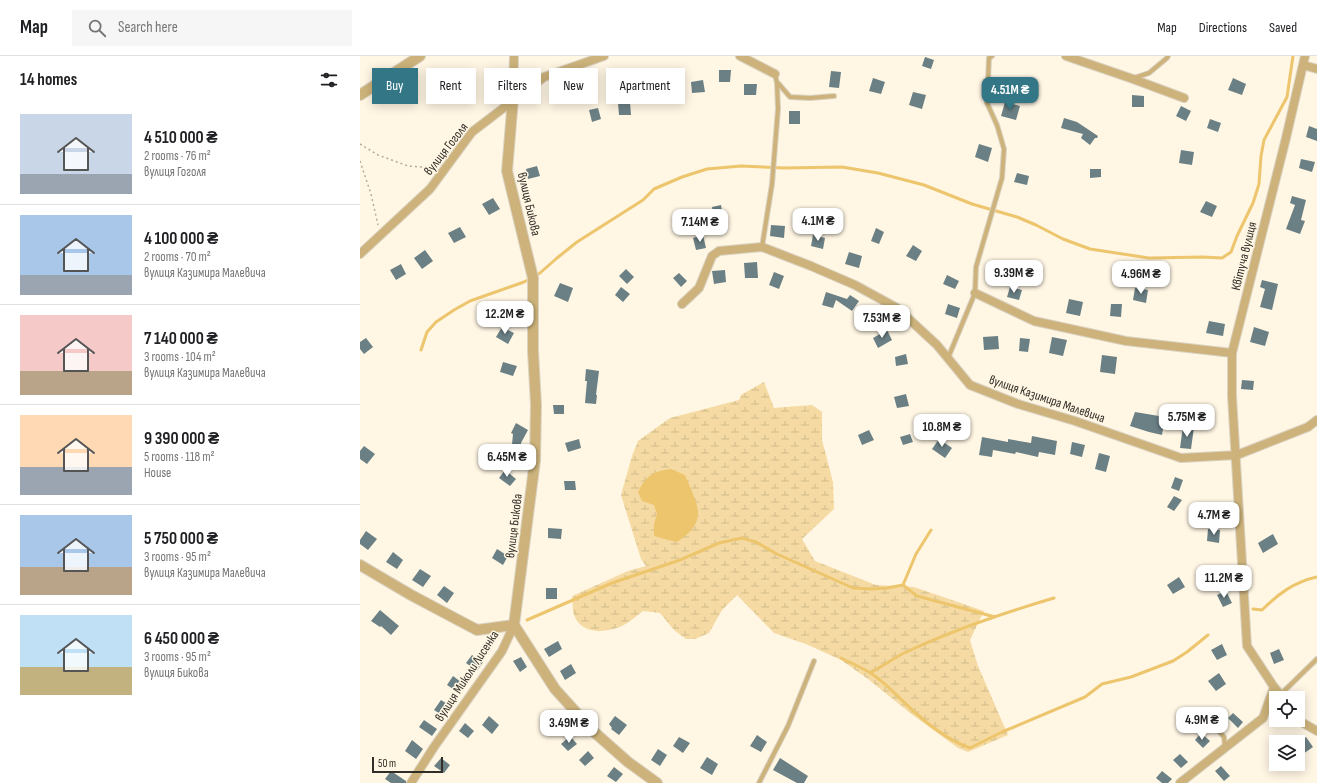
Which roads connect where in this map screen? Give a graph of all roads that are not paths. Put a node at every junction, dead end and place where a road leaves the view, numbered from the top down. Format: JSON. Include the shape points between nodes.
{"nodes":[{"id":1,"x":420,"y":56,"type":"edge"},
{"id":2,"x":514,"y":56,"type":"edge"},
{"id":3,"x":604,"y":56,"type":"edge"},
{"id":4,"x":740,"y":56,"type":"edge"},
{"id":5,"x":1066,"y":56,"type":"edge"},
{"id":6,"x":1168,"y":56,"type":"edge"},
{"id":7,"x":1305,"y":56,"type":"edge"},
{"id":8,"x":990,"y":57,"type":"edge"},
{"id":9,"x":1303,"y":65,"type":"junction"},
{"id":10,"x":514,"y":68,"type":"edge"},
{"id":11,"x":1317,"y":69,"type":"edge"},
{"id":12,"x":775,"y":74,"type":"joint"},
{"id":13,"x":541,"y":79,"type":"edge"},
{"id":14,"x":1134,"y":79,"type":"junction"},
{"id":15,"x":778,"y":83,"type":"junction"},
{"id":16,"x":360,"y":95,"type":"edge"},
{"id":17,"x":834,"y":96,"type":"dead end"},
{"id":18,"x":1184,"y":98,"type":"dead end"},
{"id":19,"x":507,"y":104,"type":"edge"},
{"id":20,"x":513,"y":104,"type":"edge"},
{"id":21,"x":762,"y":247,"type":"junction"},
{"id":22,"x":360,"y":254,"type":"edge"},
{"id":23,"x":975,"y":293,"type":"junction"},
{"id":24,"x":682,"y":304,"type":"dead end"},
{"id":25,"x":1232,"y":353,"type":"junction"},
{"id":26,"x":948,"y":358,"type":"junction"},
{"id":27,"x":1317,"y":420,"type":"edge"},
{"id":28,"x":1237,"y":455,"type":"junction"},
{"id":29,"x":360,"y":565,"type":"edge"},
{"id":30,"x":514,"y":625,"type":"junction"},
{"id":31,"x":1317,"y":658,"type":"edge"},
{"id":32,"x":814,"y":661,"type":"dead end"},
{"id":33,"x":1274,"y":687,"type":"junction"},
{"id":34,"x":1278,"y":691,"type":"edge"},
{"id":35,"x":1287,"y":691,"type":"edge"},
{"id":36,"x":1202,"y":712,"type":"dead end"},
{"id":37,"x":1305,"y":724,"type":"edge"},
{"id":38,"x":1317,"y":731,"type":"edge"},
{"id":39,"x":1225,"y":747,"type":"junction"},
{"id":40,"x":411,"y":783,"type":"edge"},
{"id":41,"x":657,"y":783,"type":"edge"},
{"id":42,"x":759,"y":783,"type":"edge"},
{"id":43,"x":1180,"y":783,"type":"edge"}],
"edges":[{"from":1,"to":16,"type":"street"},
{"from":2,"to":10,"type":"street"},
{"from":3,"to":13,"type":"street","name":"вулиця Гоголя"},
{"from":4,"to":12,"type":"street"},
{"from":5,"to":14,"type":"street"},
{"from":6,"to":14,"type":"lane","via":[[1149,73]]},
{"from":7,"to":9,"type":"street","name":"Квітуча вулиця"},
{"from":8,"to":23,"type":"lane","via":[[987,103],[998,125],[1004,149],[1002,178],[976,267]]},
{"from":9,"to":11,"type":"street"},
{"from":9,"to":25,"type":"street","name":"Квітуча вулиця"},
{"from":12,"to":15,"type":"lane"},
{"from":14,"to":18,"type":"street"},
{"from":15,"to":17,"type":"lane","via":[[790,97]]},
{"from":15,"to":21,"type":"lane","via":[[772,184]]},
{"from":19,"to":22,"type":"street","name":"вулиця Гоголя","via":[[472,132],[430,189]]},
{"from":20,"to":30,"type":"street","name":"вулиця Бикова","via":[[507,171],[533,278],[536,405],[535,460]]},
{"from":21,"to":24,"type":"street","name":"вулиця Казимира Малевича","via":[[719,251],[712,256],[699,288]]},
{"from":21,"to":26,"type":"street","name":"вулиця Казимира Малевича","via":[[855,285],[898,308]]},
{"from":23,"to":25,"type":"street","via":[[1034,322],[1126,341]]},
{"from":23,"to":26,"type":"lane"},
{"from":25,"to":28,"type":"street","name":"Квітуча вулиця","via":[[1232,396]]},
{"from":26,"to":28,"type":"street","name":"вулиця Казимира Малевича","via":[[970,385],[1018,404],[1076,421],[1181,458]]},
{"from":27,"to":28,"type":"street","via":[[1308,427]]},
{"from":28,"to":33,"type":"street","name":"Квітуча вулиця","via":[[1247,646]]},
{"from":29,"to":30,"type":"street","name":"вулиця Миколи Лисенка","via":[[477,630]]},
{"from":30,"to":40,"type":"street","name":"вулиця Миколи Лисенка","via":[[502,651]]},
{"from":30,"to":41,"type":"street","via":[[555,689],[592,731]]},
{"from":31,"to":35,"type":"lane"},
{"from":32,"to":42,"type":"lane","via":[[788,726]]},
{"from":33,"to":34,"type":"street","name":"Квітуча вулиця"},
{"from":33,"to":39,"type":"street","via":[[1263,718]]},
{"from":36,"to":39,"type":"lane","via":[[1224,737]]},
{"from":37,"to":38,"type":"street"},
{"from":39,"to":43,"type":"street"}]}
